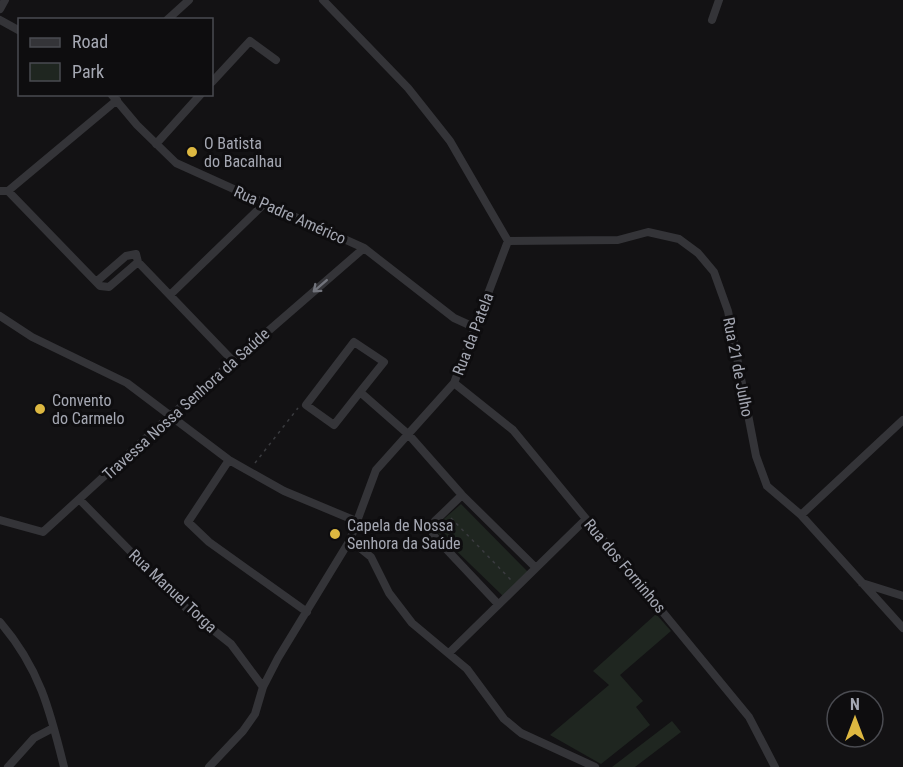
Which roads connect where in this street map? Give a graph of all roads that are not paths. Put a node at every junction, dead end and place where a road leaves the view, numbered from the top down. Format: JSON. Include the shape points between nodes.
{"nodes":[{"id":1,"x":5,"y":0,"type":"edge"},
{"id":2,"x":189,"y":0,"type":"edge"},
{"id":3,"x":323,"y":0,"type":"edge"},
{"id":4,"x":719,"y":0,"type":"edge"},
{"id":5,"x":0,"y":9,"type":"edge"},
{"id":6,"x":169,"y":18,"type":"edge"},
{"id":7,"x":0,"y":20,"type":"edge"},
{"id":8,"x":712,"y":20,"type":"dead end"},
{"id":9,"x":18,"y":31,"type":"edge"},
{"id":10,"x":276,"y":60,"type":"dead end"},
{"id":11,"x":213,"y":81,"type":"edge"},
{"id":12,"x":199,"y":96,"type":"edge"},
{"id":13,"x":114,"y":98,"type":"edge"},
{"id":14,"x":156,"y":144,"type":"junction"},
{"id":15,"x":4,"y":191,"type":"edge"},
{"id":16,"x":264,"y":204,"type":"junction"},
{"id":17,"x":508,"y":241,"type":"junction"},
{"id":18,"x":364,"y":248,"type":"junction"},
{"id":19,"x":138,"y":262,"type":"junction"},
{"id":20,"x":96,"y":282,"type":"junction"},
{"id":21,"x":170,"y":295,"type":"junction"},
{"id":22,"x":0,"y":316,"type":"edge"},
{"id":23,"x":476,"y":328,"type":"junction"},
{"id":24,"x":233,"y":361,"type":"junction"},
{"id":25,"x":454,"y":383,"type":"junction"},
{"id":26,"x":360,"y":393,"type":"junction"},
{"id":27,"x":169,"y":417,"type":"junction"},
{"id":28,"x":903,"y":420,"type":"edge"},
{"id":29,"x":409,"y":435,"type":"junction"},
{"id":30,"x":229,"y":460,"type":"junction"},
{"id":31,"x":462,"y":495,"type":"junction"},
{"id":32,"x":79,"y":499,"type":"junction"},
{"id":33,"x":801,"y":515,"type":"junction"},
{"id":34,"x":586,"y":519,"type":"junction"},
{"id":35,"x":0,"y":520,"type":"edge"},
{"id":36,"x":356,"y":521,"type":"junction"},
{"id":37,"x":350,"y":540,"type":"junction"},
{"id":38,"x":536,"y":568,"type":"junction"},
{"id":39,"x":862,"y":583,"type":"junction"},
{"id":40,"x":903,"y":596,"type":"edge"},
{"id":41,"x":498,"y":604,"type":"junction"},
{"id":42,"x":307,"y":612,"type":"junction"},
{"id":43,"x":0,"y":622,"type":"edge"},
{"id":44,"x":903,"y":628,"type":"edge"},
{"id":45,"x":449,"y":653,"type":"junction"},
{"id":46,"x":263,"y":687,"type":"junction"},
{"id":47,"x":53,"y":728,"type":"junction"},
{"id":48,"x":8,"y":767,"type":"edge"},
{"id":49,"x":64,"y":767,"type":"edge"},
{"id":50,"x":209,"y":767,"type":"edge"},
{"id":51,"x":595,"y":767,"type":"edge"},
{"id":52,"x":775,"y":767,"type":"edge"}],
"edges":[{"from":1,"to":5,"type":"street"},
{"from":2,"to":6,"type":"street"},
{"from":3,"to":17,"type":"street","via":[[408,88],[450,141]]},
{"from":4,"to":8,"type":"street"},
{"from":7,"to":9,"type":"street"},
{"from":10,"to":11,"type":"street","via":[[250,41]]},
{"from":12,"to":14,"type":"street"},
{"from":13,"to":14,"type":"street","name":"Rua Padre Américo"},
{"from":13,"to":15,"type":"street"},
{"from":14,"to":16,"type":"street","name":"Rua Padre Américo","via":[[176,163]]},
{"from":15,"to":20,"type":"street"},
{"from":16,"to":18,"type":"street","name":"Rua Padre Américo"},
{"from":16,"to":21,"type":"street"},
{"from":17,"to":23,"type":"street","name":"Rua da Patela"},
{"from":17,"to":33,"type":"street","name":"Rua 21 de Julho","via":[[618,240],[648,232],[679,239],[698,253],[714,272],[728,311],[756,456],[767,486]]},
{"from":18,"to":23,"type":"street","name":"Rua Padre Américo","via":[[454,318]]},
{"from":18,"to":24,"type":"street","name":"Travessa Nossa Senhora da Saúde","one_way":true},
{"from":19,"to":20,"type":"street","via":[[109,287]]},
{"from":19,"to":20,"type":"street","via":[[136,254],[126,256]]},
{"from":19,"to":21,"type":"street"},
{"from":21,"to":24,"type":"street"},
{"from":22,"to":27,"type":"street","via":[[32,337],[126,383]]},
{"from":23,"to":25,"type":"street","name":"Rua da Patela"},
{"from":24,"to":27,"type":"street","name":"Travessa Nossa Senhora da Saúde"},
{"from":25,"to":29,"type":"street","name":"Rua da Patela"},
{"from":25,"to":34,"type":"street","name":"Rua dos Forninhos","via":[[513,430]]},
{"from":26,"to":26,"type":"street","via":[[334,425],[306,405],[354,342],[384,362]]},
{"from":26,"to":29,"type":"street"},
{"from":27,"to":30,"type":"street"},
{"from":27,"to":32,"type":"street","name":"Travessa Nossa Senhora da Saúde"},
{"from":28,"to":33,"type":"street"},
{"from":29,"to":31,"type":"street"},
{"from":29,"to":36,"type":"street","name":"Rua da Patela","via":[[376,470]]},
{"from":30,"to":36,"type":"street","via":[[284,491]]},
{"from":30,"to":42,"type":"street","via":[[188,522],[209,543]]},
{"from":31,"to":38,"type":"street"},
{"from":31,"to":41,"type":"street","via":[[435,521],[432,535]]},
{"from":32,"to":35,"type":"street","name":"Travessa Nossa Senhora da Saúde","via":[[43,532]]},
{"from":32,"to":46,"type":"street","name":"Rua Manuel Torga","via":[[188,610],[231,644]]},
{"from":33,"to":39,"type":"street","name":"Rua 21 de Julho"},
{"from":34,"to":38,"type":"street"},
{"from":34,"to":52,"type":"street","name":"Rua dos Forninhos","via":[[749,717]]},
{"from":36,"to":37,"type":"street","name":"Rua da Patela"},
{"from":37,"to":42,"type":"street","name":"Rua da Patela"},
{"from":37,"to":45,"type":"street","via":[[371,557],[389,593],[412,623]]},
{"from":38,"to":41,"type":"street"},
{"from":39,"to":40,"type":"street"},
{"from":39,"to":44,"type":"street","name":"Rua 21 de Julho"},
{"from":41,"to":45,"type":"street"},
{"from":42,"to":46,"type":"street","name":"Rua da Patela"},
{"from":43,"to":47,"type":"street","via":[[39,679]]},
{"from":45,"to":51,"type":"street","via":[[504,719],[521,733]]},
{"from":46,"to":50,"type":"street","name":"Rua da Patela","via":[[255,714],[243,732]]},
{"from":47,"to":48,"type":"street","via":[[34,738]]},
{"from":47,"to":49,"type":"street"}]}
